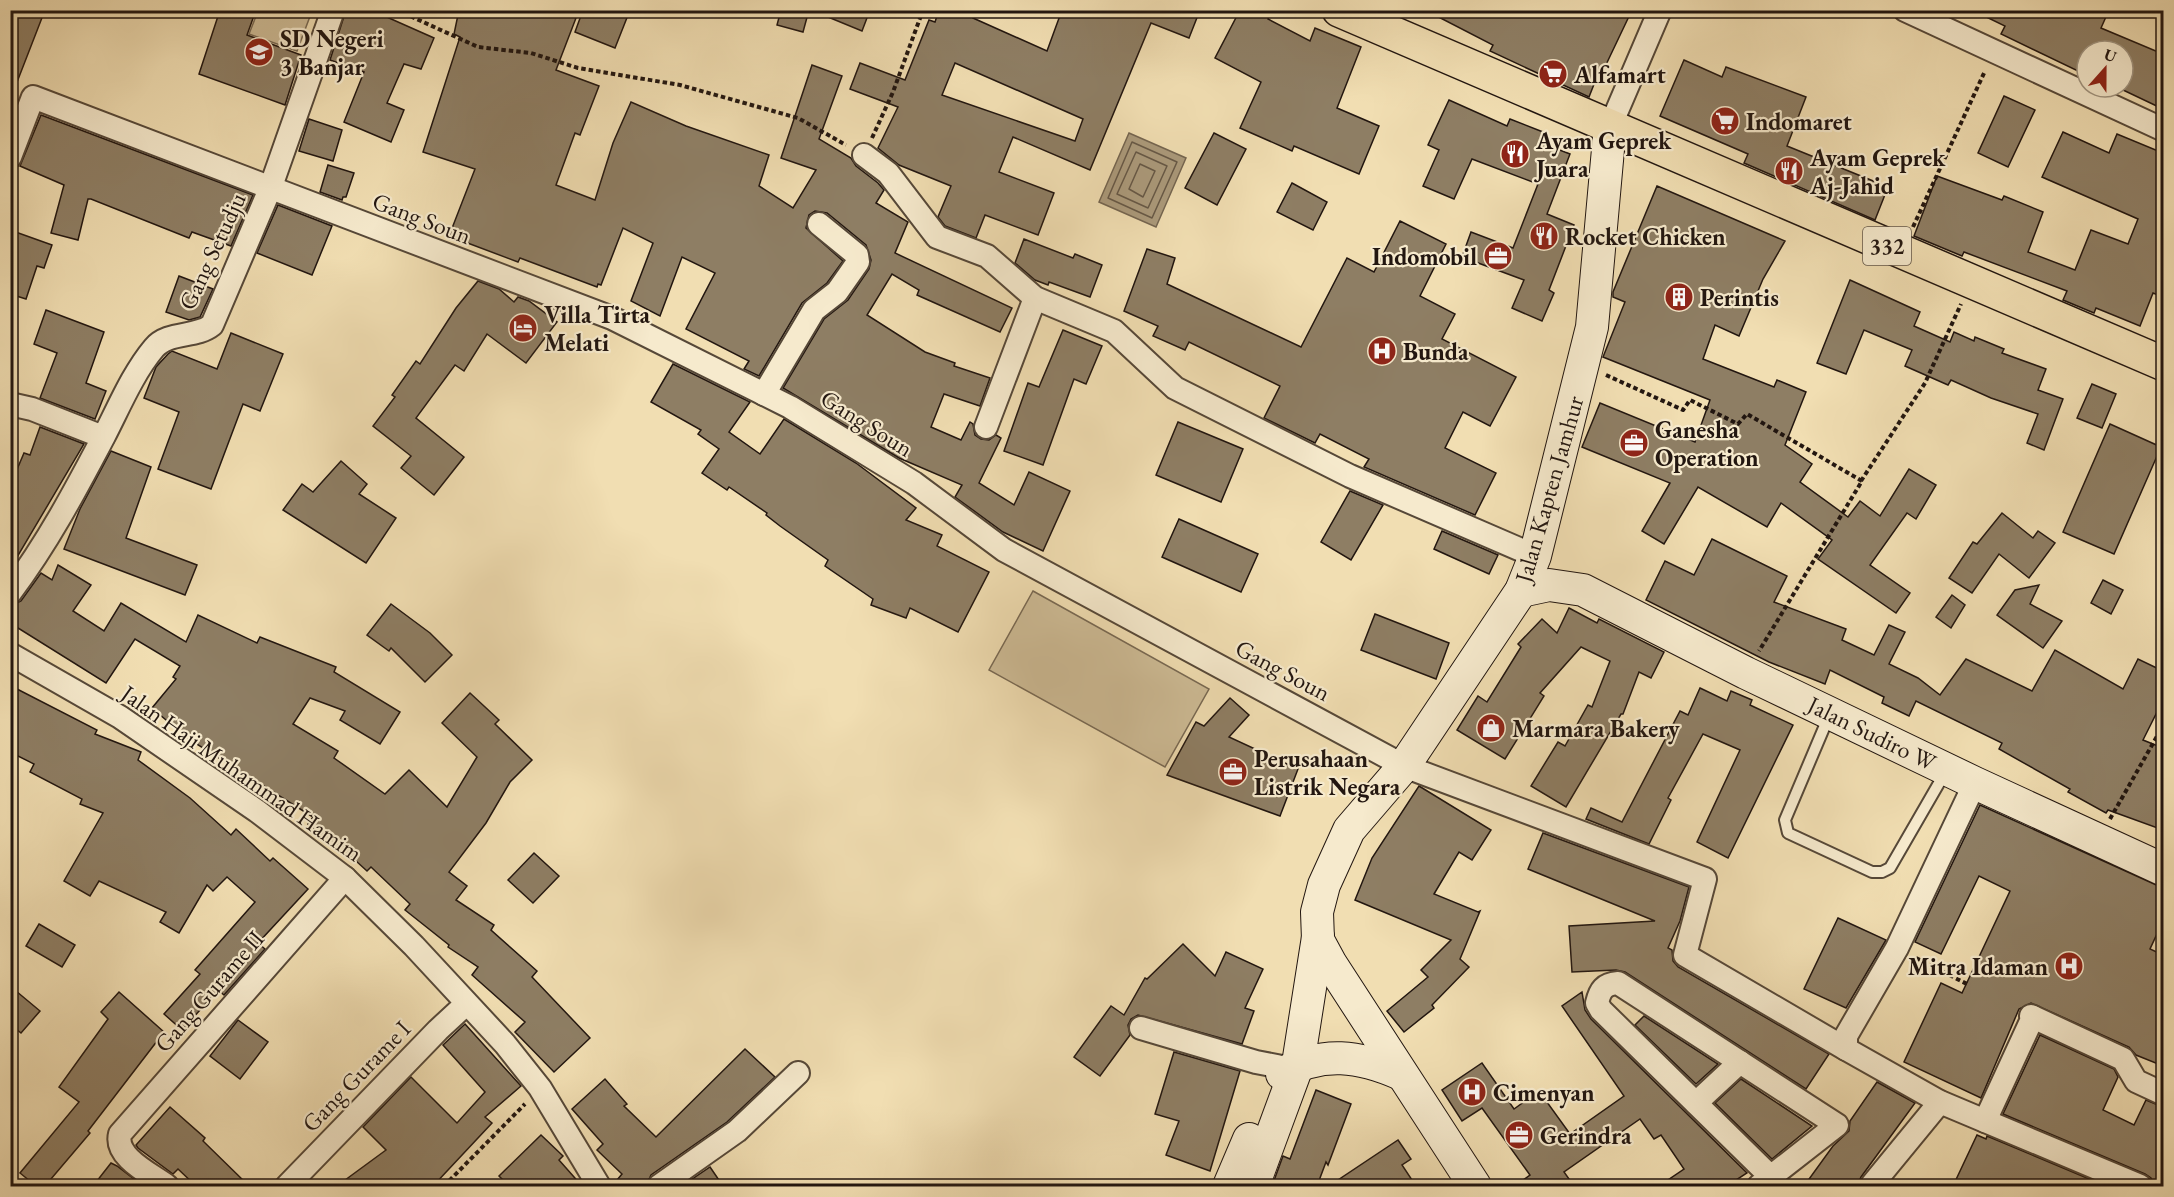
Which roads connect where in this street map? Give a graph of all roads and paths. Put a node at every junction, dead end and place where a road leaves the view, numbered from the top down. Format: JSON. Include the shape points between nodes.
{"nodes":[{"id":1,"x":333,"y":10,"type":"edge"},
{"id":2,"x":397,"y":10,"type":"edge"},
{"id":3,"x":923,"y":10,"type":"edge"},
{"id":4,"x":1339,"y":10,"type":"edge"},
{"id":5,"x":1660,"y":10,"type":"edge"},
{"id":6,"x":1905,"y":10,"type":"edge"},
{"id":7,"x":1994,"y":52,"type":"junction"},
{"id":8,"x":1610,"y":127,"type":"junction"},
{"id":9,"x":2163,"y":130,"type":"edge"},
{"id":10,"x":864,"y":155,"type":"junction"},
{"id":11,"x":10,"y":157,"type":"edge"},
{"id":12,"x":270,"y":189,"type":"junction"},
{"id":13,"x":819,"y":224,"type":"dead end"},
{"id":14,"x":1901,"y":252,"type":"junction"},
{"id":15,"x":1971,"y":282,"type":"junction"},
{"id":16,"x":1035,"y":298,"type":"junction"},
{"id":17,"x":2163,"y":364,"type":"edge"},
{"id":18,"x":1583,"y":365,"type":"junction"},
{"id":19,"x":764,"y":394,"type":"junction"},
{"id":20,"x":10,"y":404,"type":"edge"},
{"id":21,"x":986,"y":427,"type":"dead end"},
{"id":22,"x":103,"y":437,"type":"junction"},
{"id":23,"x":1861,"y":480,"type":"junction"},
{"id":24,"x":1538,"y":546,"type":"junction"},
{"id":25,"x":1583,"y":590,"type":"junction"},
{"id":26,"x":1521,"y":591,"type":"junction"},
{"id":27,"x":10,"y":593,"type":"edge"},
{"id":28,"x":10,"y":654,"type":"edge"},
{"id":29,"x":1746,"y":673,"type":"junction"},
{"id":30,"x":1830,"y":712,"type":"junction"},
{"id":31,"x":2163,"y":724,"type":"edge"},
{"id":32,"x":1404,"y":766,"type":"junction"},
{"id":33,"x":1961,"y":776,"type":"junction"},
{"id":34,"x":2098,"y":841,"type":"junction"},
{"id":35,"x":2163,"y":870,"type":"edge"},
{"id":36,"x":345,"y":878,"type":"junction"},
{"id":37,"x":1897,"y":948,"type":"junction"},
{"id":38,"x":1325,"y":950,"type":"junction"},
{"id":39,"x":1967,"y":984,"type":"dead end"},
{"id":40,"x":465,"y":1005,"type":"junction"},
{"id":41,"x":1141,"y":1028,"type":"dead end"},
{"id":42,"x":1846,"y":1049,"type":"junction"},
{"id":43,"x":1740,"y":1062,"type":"junction"},
{"id":44,"x":1286,"y":1069,"type":"junction"},
{"id":45,"x":798,"y":1073,"type":"dead end"},
{"id":46,"x":1401,"y":1074,"type":"junction"},
{"id":47,"x":540,"y":1088,"type":"junction"},
{"id":48,"x":2163,"y":1094,"type":"edge"},
{"id":49,"x":1940,"y":1102,"type":"junction"},
{"id":50,"x":1696,"y":1103,"type":"junction"},
{"id":51,"x":1985,"y":1121,"type":"junction"},
{"id":52,"x":1765,"y":1182,"type":"edge"},
{"id":53,"x":167,"y":1186,"type":"edge"},
{"id":54,"x":287,"y":1186,"type":"edge"},
{"id":55,"x":444,"y":1186,"type":"edge"},
{"id":56,"x":599,"y":1186,"type":"edge"},
{"id":57,"x":659,"y":1186,"type":"edge"},
{"id":58,"x":1229,"y":1186,"type":"edge"},
{"id":59,"x":1253,"y":1186,"type":"edge"},
{"id":60,"x":1475,"y":1186,"type":"edge"},
{"id":61,"x":1871,"y":1186,"type":"edge"},
{"id":62,"x":2140,"y":1186,"type":"edge"}],
"edges":[{"from":1,"to":12,"type":"street","name":"Gang Setudju"},
{"from":2,"to":10,"type":"path","via":[[478,47],[531,53],[578,68],[680,85],[798,118]]},
{"from":3,"to":10,"type":"path","via":[[893,92]]},
{"from":4,"to":8,"type":"main road","number":"332"},
{"from":5,"to":8,"type":"street"},
{"from":6,"to":7,"type":"street"},
{"from":7,"to":9,"type":"street"},
{"from":7,"to":14,"type":"path"},
{"from":8,"to":14,"type":"main road","number":"332"},
{"from":8,"to":18,"type":"street","name":"Jalan Kapten Jamhur","via":[[1592,327]]},
{"from":10,"to":16,"type":"street","via":[[888,173],[937,237],[987,256]]},
{"from":11,"to":12,"type":"street","name":"Gang Soun","via":[[33,97]]},
{"from":12,"to":19,"type":"street","name":"Gang Soun","via":[[612,318]]},
{"from":12,"to":22,"type":"street","name":"Gang Setudju","via":[[212,325],[202,332],[174,337],[155,346]]},
{"from":13,"to":19,"type":"street","via":[[856,255],[858,262],[837,292],[814,310]]},
{"from":14,"to":15,"type":"main road","number":"332"},
{"from":15,"to":17,"type":"main road","number":"332"},
{"from":15,"to":23,"type":"path","via":[[1925,383]]},
{"from":16,"to":21,"type":"street"},
{"from":16,"to":24,"type":"street","via":[[1114,331],[1175,388],[1350,476]]},
{"from":18,"to":23,"type":"path","via":[[1683,410],[1690,400],[1738,424],[1747,414]]},
{"from":18,"to":24,"type":"street","name":"Jalan Kapten Jamhur"},
{"from":19,"to":32,"type":"street","name":"Gang Soun","via":[[914,483],[1004,550]]},
{"from":20,"to":22,"type":"street"},
{"from":22,"to":27,"type":"street","name":"Gang Setudju","via":[[52,535]]},
{"from":23,"to":29,"type":"path"},
{"from":24,"to":25,"type":"street"},
{"from":24,"to":26,"type":"street","name":"Jalan Kapten Jamhur"},
{"from":25,"to":26,"type":"street","via":[[1549,585]]},
{"from":25,"to":29,"type":"street","name":"Jalan Sudiro W"},
{"from":26,"to":32,"type":"street","name":"Jalan Kapten Jamhur"},
{"from":28,"to":36,"type":"street","name":"Jalan Haji Muhammad Hamim","via":[[120,717],[257,811]]},
{"from":29,"to":30,"type":"street","name":"Jalan Sudiro W"},
{"from":30,"to":33,"type":"street","name":"Jalan Sudiro W"},
{"from":30,"to":33,"type":"lane","via":[[1785,820],[1788,833],[1872,872],[1882,872],[1890,868]]},
{"from":31,"to":34,"type":"path"},
{"from":32,"to":38,"type":"street","name":"Jalan Kapten Jamhur","via":[[1349,830],[1324,885],[1317,912]]},
{"from":32,"to":42,"type":"street","name":"Gang Soun","via":[[1706,879],[1685,955]]},
{"from":33,"to":34,"type":"street","name":"Jalan Sudiro W"},
{"from":33,"to":37,"type":"street"},
{"from":34,"to":35,"type":"street","name":"Jalan Sudiro W"},
{"from":36,"to":40,"type":"street","name":"Jalan Haji Muhammad Hamim","via":[[414,946]]},
{"from":36,"to":53,"type":"street","name":"Gang Gurame II","via":[[120,1134],[117,1143],[122,1152]]},
{"from":37,"to":39,"type":"path"},
{"from":37,"to":42,"type":"street","via":[[1846,1036]]},
{"from":38,"to":44,"type":"street","name":"Jalan Kapten Jamhur","via":[[1303,1031]]},
{"from":38,"to":46,"type":"street"},
{"from":40,"to":47,"type":"street","name":"Jalan Haji Muhammad Hamim","via":[[505,1044]]},
{"from":40,"to":54,"type":"street","name":"Gang Gurame I"},
{"from":41,"to":44,"type":"street"},
{"from":42,"to":49,"type":"street"},
{"from":43,"to":50,"type":"street"},
{"from":43,"to":50,"type":"street","via":[[1618,983],[1602,987],[1597,1003],[1600,1010]]},
{"from":43,"to":52,"type":"street","via":[[1838,1125]]},
{"from":44,"to":46,"type":"street","via":[[1318,1058],[1341,1057],[1375,1062]]},
{"from":44,"to":58,"type":"street","name":"Jalan Kapten Jamhur"},
{"from":44,"to":59,"type":"street","name":"Jalan Kapten Jamhur"},
{"from":45,"to":57,"type":"street","via":[[737,1131]]},
{"from":46,"to":60,"type":"street"},
{"from":47,"to":55,"type":"path"},
{"from":47,"to":56,"type":"street","name":"Jalan Haji Muhammad Hamim"},
{"from":48,"to":51,"type":"street","via":[[2136,1081],[2123,1059],[2032,1017]]},
{"from":49,"to":51,"type":"street"},
{"from":49,"to":61,"type":"street"},
{"from":50,"to":52,"type":"street"},
{"from":51,"to":62,"type":"street"}]}
